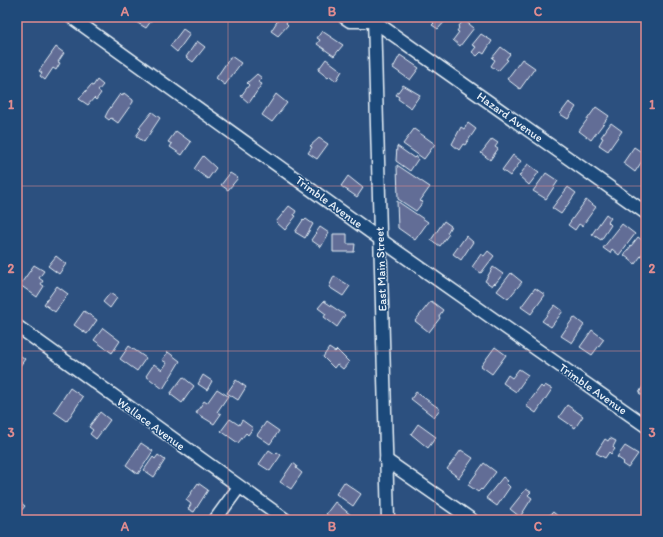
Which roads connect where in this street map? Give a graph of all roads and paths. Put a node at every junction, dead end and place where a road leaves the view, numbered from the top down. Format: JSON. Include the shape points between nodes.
{"nodes":[{"id":1,"x":71,"y":17,"type":"edge"},
{"id":2,"x":344,"y":17,"type":"edge"},
{"id":3,"x":374,"y":19,"type":"edge"},
{"id":4,"x":646,"y":214,"type":"edge"},
{"id":5,"x":380,"y":238,"type":"junction"},
{"id":6,"x":17,"y":326,"type":"edge"},
{"id":7,"x":646,"y":426,"type":"edge"},
{"id":8,"x":386,"y":460,"type":"junction"},
{"id":9,"x":239,"y":487,"type":"junction"},
{"id":10,"x":215,"y":520,"type":"edge"},
{"id":11,"x":286,"y":520,"type":"edge"},
{"id":12,"x":388,"y":520,"type":"edge"},
{"id":13,"x":472,"y":520,"type":"edge"}],
"edges":[{"from":1,"to":5,"type":"street","name":"Trimble Avenue"},
{"from":2,"to":3,"type":"street","via":[[350,21]]},
{"from":3,"to":4,"type":"street","name":"Hazard Avenue"},
{"from":3,"to":5,"type":"street","name":"East Main Street"},
{"from":5,"to":7,"type":"street","name":"Trimble Avenue"},
{"from":5,"to":8,"type":"street","name":"East Main Street"},
{"from":6,"to":9,"type":"street","name":"Wallace Avenue"},
{"from":8,"to":12,"type":"street","name":"East Main Street"},
{"from":8,"to":13,"type":"street"},
{"from":9,"to":10,"type":"street"},
{"from":9,"to":11,"type":"street","name":"Wallace Avenue"}]}
